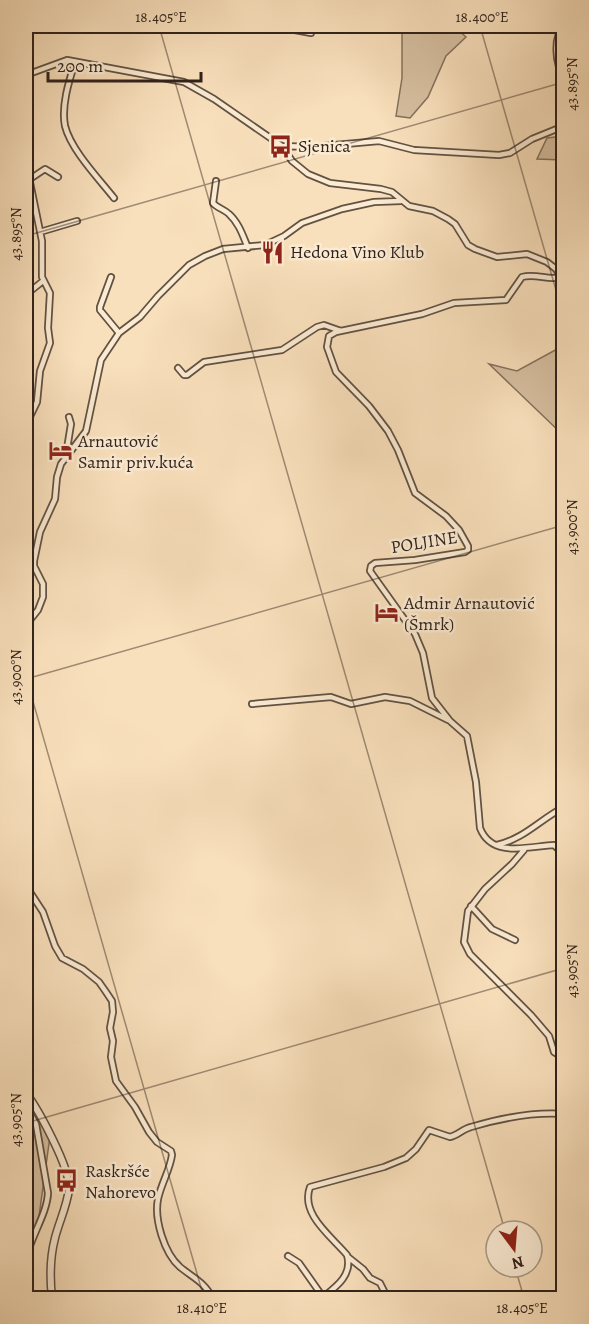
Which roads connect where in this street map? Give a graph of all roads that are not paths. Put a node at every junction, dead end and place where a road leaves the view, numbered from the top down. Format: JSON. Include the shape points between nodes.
{"nodes":[{"id":1,"x":273,"y":26,"type":"edge"},
{"id":2,"x":564,"y":26,"type":"edge"},
{"id":3,"x":311,"y":33,"type":"dead end"},
{"id":4,"x":75,"y":62,"type":"junction"},
{"id":5,"x":26,"y":75,"type":"edge"},
{"id":6,"x":564,"y":76,"type":"edge"},
{"id":7,"x":564,"y":126,"type":"edge"},
{"id":8,"x":282,"y":146,"type":"junction"},
{"id":9,"x":26,"y":163,"type":"edge"},
{"id":10,"x":58,"y":177,"type":"dead end"},
{"id":11,"x":30,"y":179,"type":"junction"},
{"id":12,"x":216,"y":181,"type":"dead end"},
{"id":13,"x":114,"y":198,"type":"dead end"},
{"id":14,"x":401,"y":201,"type":"junction"},
{"id":15,"x":77,"y":220,"type":"dead end"},
{"id":16,"x":40,"y":232,"type":"junction"},
{"id":17,"x":248,"y":248,"type":"junction"},
{"id":18,"x":111,"y":277,"type":"dead end"},
{"id":19,"x":562,"y":280,"type":"edge"},
{"id":20,"x":43,"y":281,"type":"junction"},
{"id":21,"x":26,"y":293,"type":"edge"},
{"id":22,"x":564,"y":324,"type":"edge"},
{"id":23,"x":341,"y":331,"type":"junction"},
{"id":24,"x":119,"y":333,"type":"junction"},
{"id":25,"x":564,"y":345,"type":"edge"},
{"id":26,"x":178,"y":368,"type":"dead end"},
{"id":27,"x":69,"y":417,"type":"dead end"},
{"id":28,"x":26,"y":425,"type":"edge"},
{"id":29,"x":66,"y":458,"type":"junction"},
{"id":30,"x":26,"y":625,"type":"edge"},
{"id":31,"x":252,"y":704,"type":"dead end"},
{"id":32,"x":450,"y":721,"type":"junction"},
{"id":33,"x":564,"y":807,"type":"edge"},
{"id":34,"x":497,"y":845,"type":"junction"},
{"id":35,"x":524,"y":850,"type":"junction"},
{"id":36,"x":564,"y":855,"type":"edge"},
{"id":37,"x":26,"y":886,"type":"edge"},
{"id":38,"x":471,"y":906,"type":"junction"},
{"id":39,"x":515,"y":940,"type":"dead end"},
{"id":40,"x":564,"y":1058,"type":"edge"},
{"id":41,"x":26,"y":1093,"type":"edge"},
{"id":42,"x":26,"y":1106,"type":"edge"},
{"id":43,"x":564,"y":1114,"type":"edge"},
{"id":44,"x":288,"y":1256,"type":"dead end"},
{"id":45,"x":348,"y":1257,"type":"junction"},
{"id":46,"x":26,"y":1259,"type":"edge"},
{"id":47,"x":386,"y":1295,"type":"dead end"},
{"id":48,"x":426,"y":1297,"type":"dead end"},
{"id":49,"x":322,"y":1298,"type":"edge"},
{"id":50,"x":52,"y":1299,"type":"edge"},
{"id":51,"x":212,"y":1299,"type":"edge"},
{"id":52,"x":416,"y":1299,"type":"edge"}],
"edges":[{"from":1,"to":3,"type":"street"},
{"from":2,"to":6,"type":"street","via":[[556,43]]},
{"from":4,"to":5,"type":"street","via":[[62,61]]},
{"from":4,"to":8,"type":"street","via":[[184,82]]},
{"from":4,"to":13,"type":"street","via":[[66,99],[65,125],[83,160]]},
{"from":7,"to":8,"type":"street","via":[[499,155],[414,150],[379,141]]},
{"from":8,"to":14,"type":"street","via":[[308,174],[330,183],[392,192]]},
{"from":9,"to":11,"type":"street"},
{"from":10,"to":11,"type":"street","via":[[45,169]]},
{"from":11,"to":16,"type":"street"},
{"from":12,"to":17,"type":"street","via":[[213,203],[241,229]]},
{"from":14,"to":17,"type":"street","via":[[342,209],[302,223],[266,245]]},
{"from":14,"to":19,"type":"street","via":[[448,219],[475,249],[497,256],[527,254],[556,268]]},
{"from":15,"to":16,"type":"street"},
{"from":16,"to":20,"type":"street"},
{"from":17,"to":24,"type":"street","via":[[223,249],[189,265],[140,317]]},
{"from":18,"to":24,"type":"street","via":[[100,310]]},
{"from":19,"to":23,"type":"street","via":[[530,275],[522,277],[506,300],[454,303]]},
{"from":20,"to":21,"type":"street"},
{"from":20,"to":28,"type":"street","via":[[50,293],[50,343],[40,371],[37,402]]},
{"from":22,"to":25,"type":"street","via":[[560,339]]},
{"from":23,"to":26,"type":"street","via":[[324,325],[282,351],[204,362],[187,375]]},
{"from":23,"to":32,"type":"street","name":"POLJINE","via":[[329,336],[327,346],[336,372],[388,431],[415,493],[446,516],[468,546],[465,552],[375,563],[370,571],[415,634],[432,698]]},
{"from":24,"to":29,"type":"street","via":[[101,360],[86,430]]},
{"from":27,"to":29,"type":"street"},
{"from":29,"to":30,"type":"street","via":[[36,546],[34,566],[44,584],[43,597]]},
{"from":31,"to":32,"type":"street","via":[[331,697],[351,704],[385,697],[410,701]]},
{"from":32,"to":34,"type":"street","name":"POLJINE","via":[[467,736],[480,828]]},
{"from":33,"to":34,"type":"street","via":[[516,840]]},
{"from":34,"to":35,"type":"street"},
{"from":35,"to":36,"type":"street","via":[[554,846]]},
{"from":35,"to":38,"type":"street"},
{"from":37,"to":51,"type":"street","via":[[43,912],[62,958],[99,982],[112,1001],[111,1057],[116,1081],[149,1132],[172,1155],[157,1199],[162,1239],[178,1266],[205,1285]]},
{"from":38,"to":39,"type":"street","via":[[492,929]]},
{"from":38,"to":40,"type":"street","via":[[463,933],[465,947],[531,1015],[549,1036],[554,1052]]},
{"from":41,"to":50,"type":"street","via":[[69,1179],[54,1240]]},
{"from":42,"to":46,"type":"street","via":[[39,1133],[48,1193]]},
{"from":43,"to":45,"type":"street","via":[[540,1112],[485,1123],[450,1137],[429,1130],[406,1158],[310,1187],[310,1212]]},
{"from":44,"to":49,"type":"street","via":[[299,1263]]},
{"from":45,"to":47,"type":"street","via":[[380,1283]]},
{"from":45,"to":49,"type":"street","via":[[345,1276]]},
{"from":48,"to":52,"type":"street"}]}
